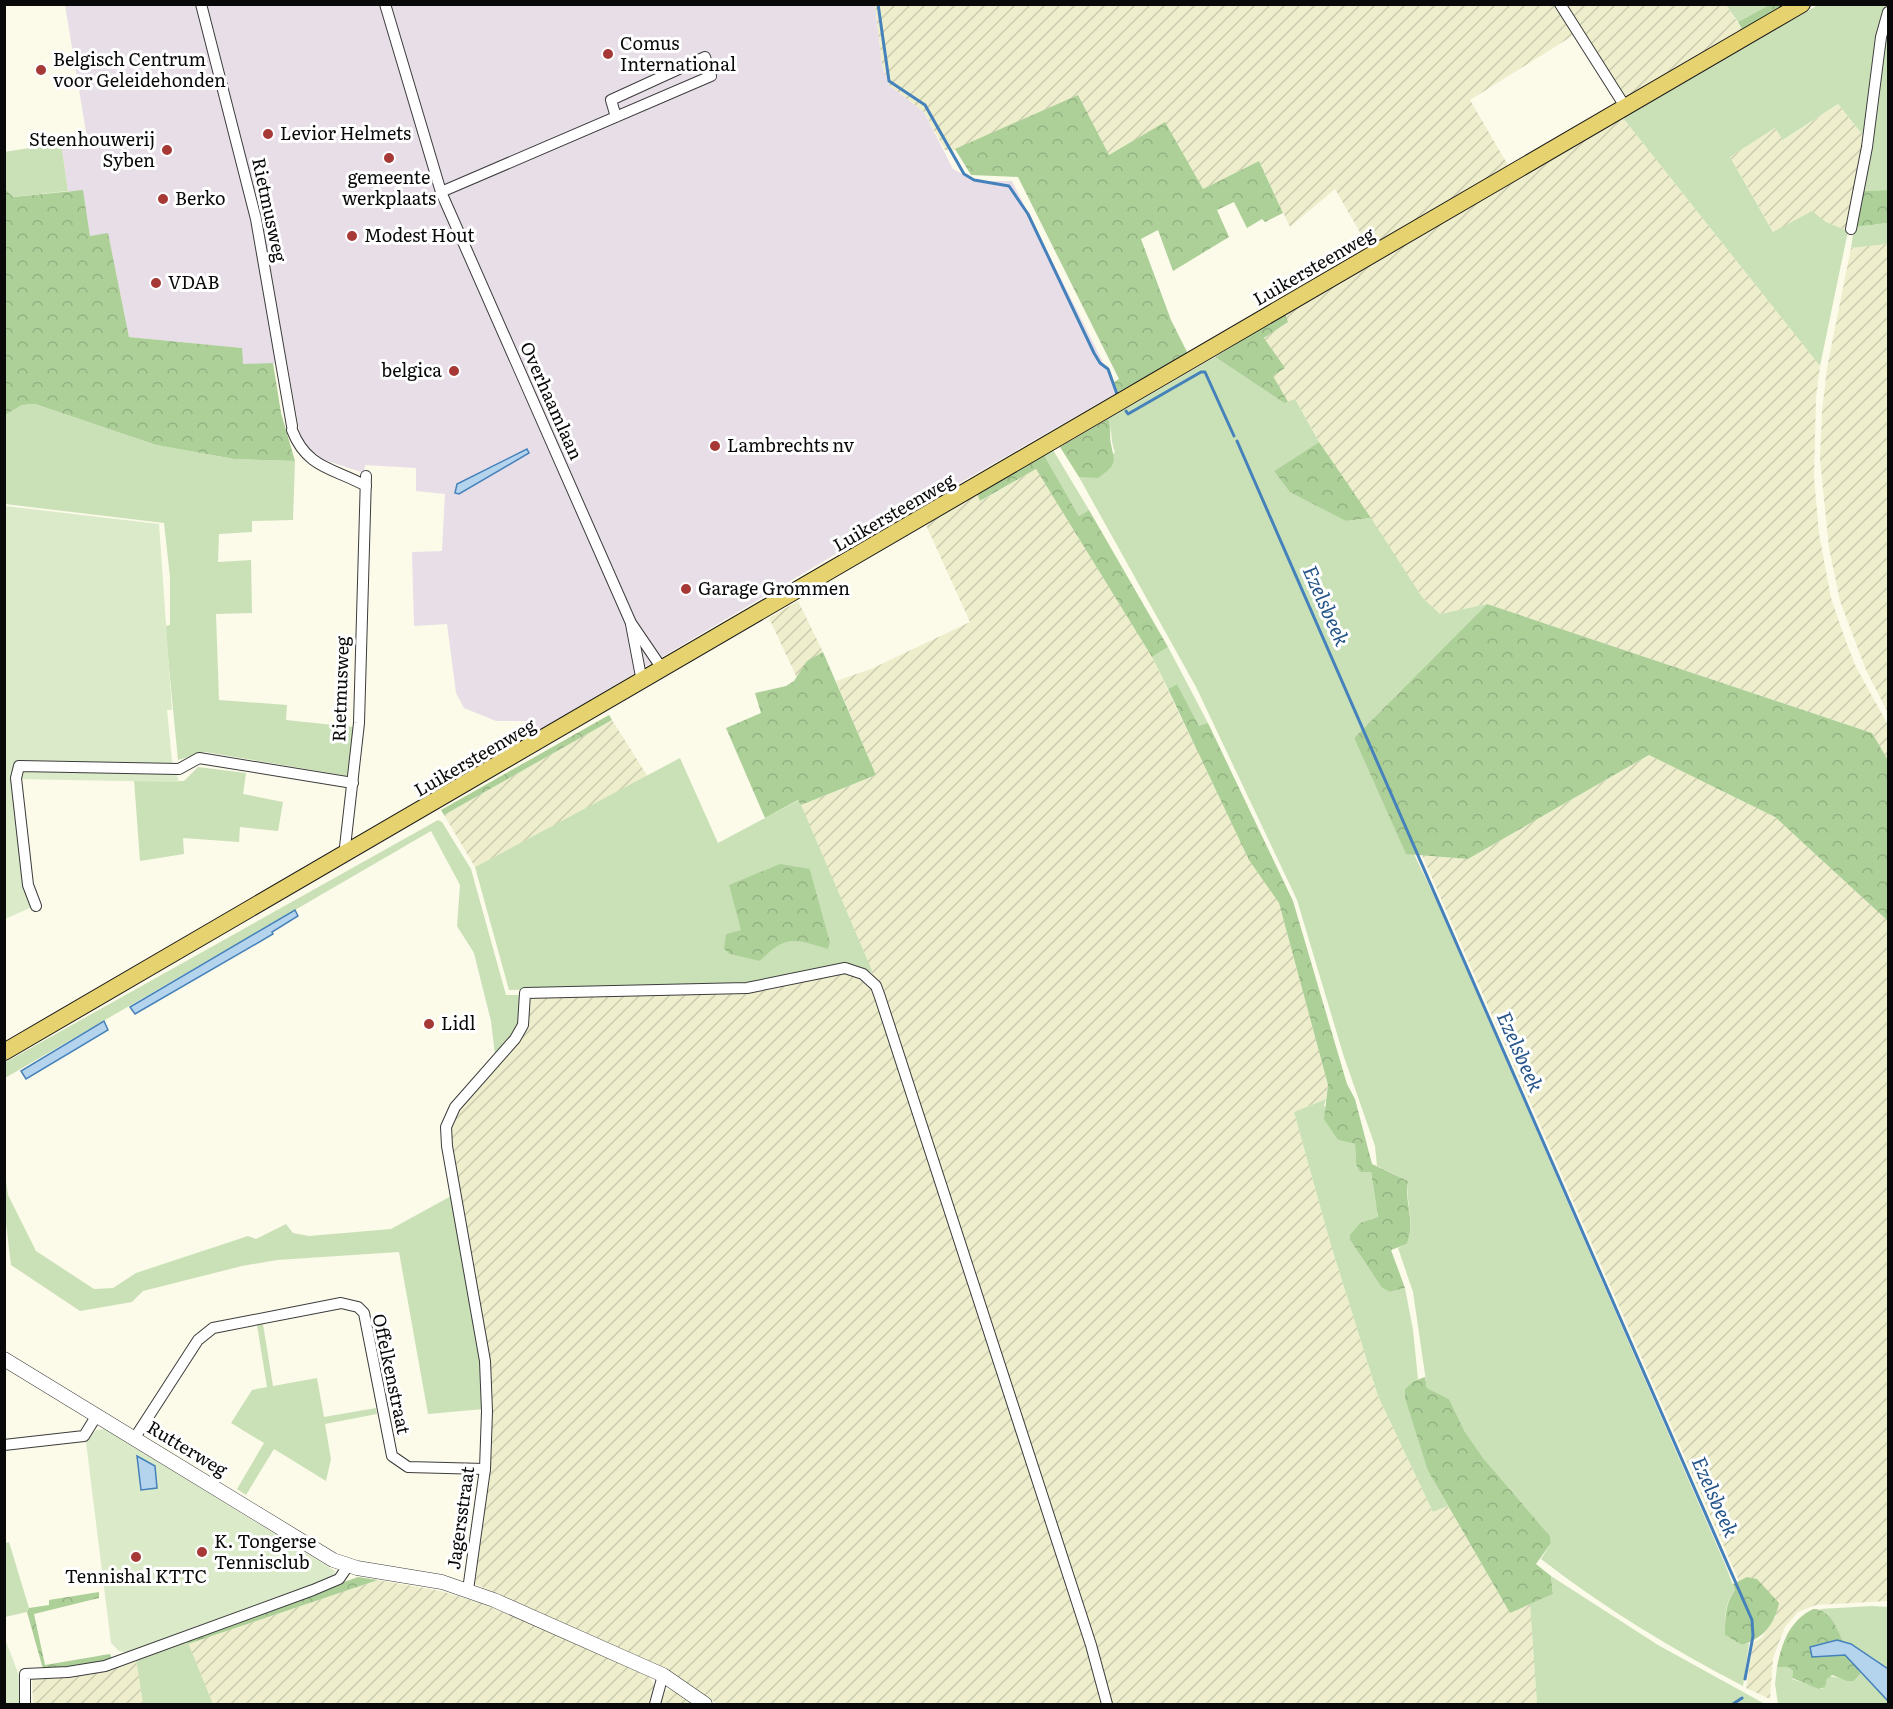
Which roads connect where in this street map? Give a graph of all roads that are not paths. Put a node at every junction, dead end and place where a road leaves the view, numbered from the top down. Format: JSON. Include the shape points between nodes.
{"nodes":[{"id":1,"x":201,"y":4,"type":"edge"},
{"id":2,"x":385,"y":4,"type":"edge"},
{"id":3,"x":1560,"y":4,"type":"edge"},
{"id":4,"x":1802,"y":4,"type":"edge"},
{"id":5,"x":1888,"y":12,"type":"edge"},
{"id":6,"x":1626,"y":108,"type":"junction"},
{"id":7,"x":616,"y":117,"type":"junction"},
{"id":8,"x":441,"y":192,"type":"junction"},
{"id":9,"x":1851,"y":229,"type":"dead end"},
{"id":10,"x":632,"y":623,"type":"junction"},
{"id":11,"x":663,"y":670,"type":"junction"},
{"id":12,"x":642,"y":682,"type":"junction"},
{"id":13,"x":353,"y":783,"type":"junction"},
{"id":14,"x":344,"y":856,"type":"junction"},
{"id":15,"x":36,"y":906,"type":"dead end"},
{"id":16,"x":4,"y":1052,"type":"edge"},
{"id":17,"x":4,"y":1359,"type":"edge"},
{"id":18,"x":97,"y":1415,"type":"junction"},
{"id":19,"x":134,"y":1439,"type":"junction"},
{"id":20,"x":4,"y":1445,"type":"edge"},
{"id":21,"x":485,"y":1469,"type":"junction"},
{"id":22,"x":348,"y":1566,"type":"junction"},
{"id":23,"x":468,"y":1590,"type":"junction"},
{"id":24,"x":663,"y":1675,"type":"junction"},
{"id":25,"x":25,"y":1704,"type":"edge"},
{"id":26,"x":655,"y":1704,"type":"edge"},
{"id":27,"x":705,"y":1704,"type":"edge"},
{"id":28,"x":1107,"y":1704,"type":"edge"}],
"edges":[{"from":1,"to":13,"type":"street","name":"Rietmusweg","via":[[253,207],[292,428],[309,458],[366,481],[359,723]]},
{"from":2,"to":8,"type":"street","name":"Overhaamlaan"},
{"from":3,"to":6,"type":"street"},
{"from":4,"to":6,"type":"main road","name":"Luikersteenweg"},
{"from":5,"to":9,"type":"street"},
{"from":6,"to":11,"type":"main road","name":"Luikersteenweg"},
{"from":7,"to":7,"type":"street","via":[[612,100],[705,57],[711,76]]},
{"from":7,"to":8,"type":"street"},
{"from":8,"to":10,"type":"street","name":"Overhaamlaan"},
{"from":10,"to":11,"type":"street","name":"Overhaamlaan"},
{"from":10,"to":12,"type":"street","name":"Overhaamlaan"},
{"from":11,"to":12,"type":"main road","name":"Luikersteenweg"},
{"from":12,"to":14,"type":"main road","name":"Luikersteenweg"},
{"from":13,"to":14,"type":"street","name":"Rietmusweg"},
{"from":13,"to":15,"type":"street","via":[[199,758],[179,769],[19,766],[16,778],[28,885]]},
{"from":14,"to":16,"type":"main road","name":"Luikersteenweg"},
{"from":17,"to":18,"type":"street","name":"Rutterweg"},
{"from":18,"to":19,"type":"street","name":"Rutterweg"},
{"from":18,"to":20,"type":"street","via":[[84,1436]]},
{"from":19,"to":21,"type":"street","name":"Offelkenstraat","via":[[198,1340],[213,1328],[341,1303],[358,1306],[364,1313],[392,1456],[408,1467]]},
{"from":19,"to":22,"type":"street","name":"Rutterweg"},
{"from":21,"to":23,"type":"street","name":"Jagersstraat"},
{"from":21,"to":28,"type":"street","name":"Jagersstraat","via":[[485,1361],[446,1127],[455,1107],[515,1039],[523,1025],[525,993],[725,989],[770,985],[845,968],[863,974],[876,986],[880,997]]},
{"from":22,"to":23,"type":"street","name":"Rutterweg"},
{"from":22,"to":25,"type":"street","via":[[339,1579],[313,1590],[105,1666],[25,1674]]},
{"from":23,"to":24,"type":"street","name":"Rutterweg"},
{"from":24,"to":26,"type":"street"},
{"from":24,"to":27,"type":"street","name":"Rutterweg"}]}
